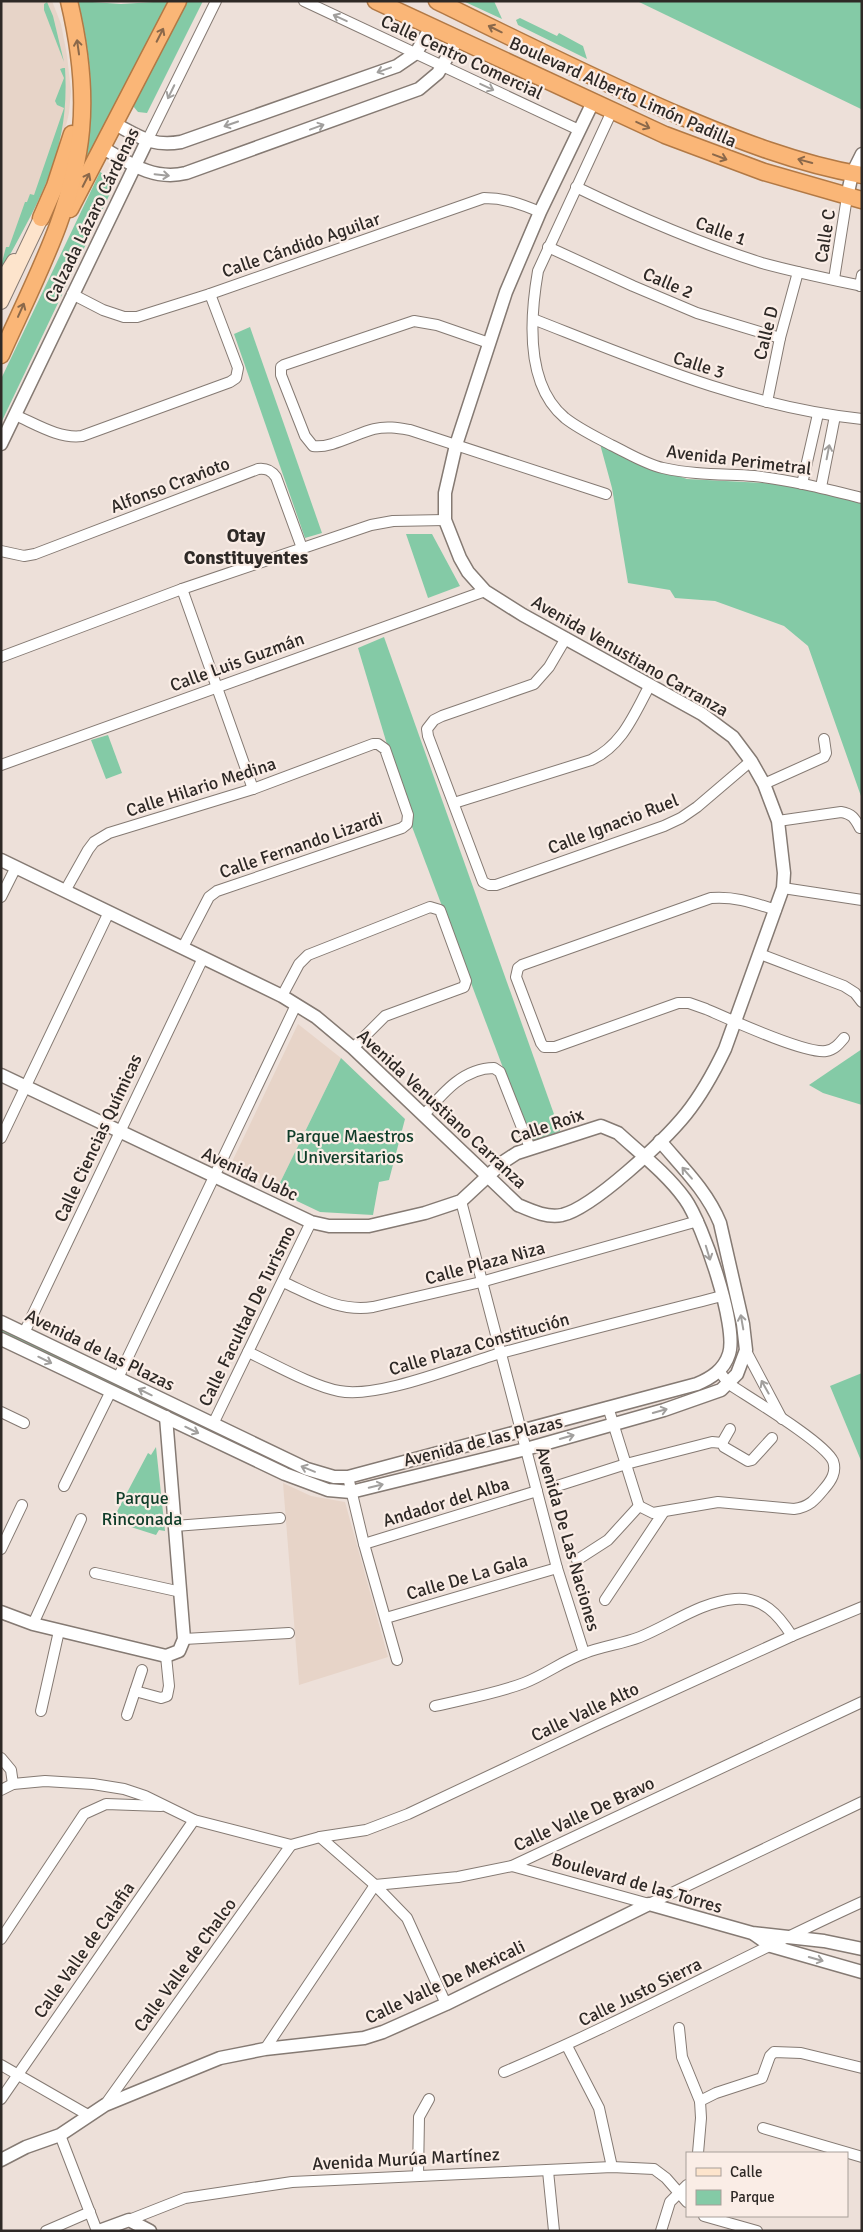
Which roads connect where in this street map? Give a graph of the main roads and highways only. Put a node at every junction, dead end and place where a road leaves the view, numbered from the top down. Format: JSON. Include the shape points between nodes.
{"nodes":[{"id":1,"x":61,"y":1,"type":"edge"},
{"id":2,"x":69,"y":1,"type":"edge"},
{"id":3,"x":178,"y":1,"type":"edge"},
{"id":4,"x":376,"y":1,"type":"edge"},
{"id":5,"x":437,"y":1,"type":"edge"},
{"id":6,"x":74,"y":25,"type":"junction"},
{"id":7,"x":81,"y":93,"type":"junction"},
{"id":8,"x":857,"y":174,"type":"edge"},
{"id":9,"x":855,"y":198,"type":"edge"},
{"id":10,"x":41,"y":218,"type":"junction"},
{"id":11,"x":54,"y":238,"type":"junction"},
{"id":12,"x":1,"y":282,"type":"edge"},
{"id":13,"x":1,"y":302,"type":"edge"},
{"id":14,"x":1,"y":355,"type":"edge"}],
"edges":[{"from":1,"to":6,"type":"highway"},
{"from":2,"to":6,"type":"highway"},
{"from":11,"to":3,"type":"highway","one_way":true},
{"from":4,"to":9,"type":"highway","name":"Boulevard Alberto Limón Padilla","one_way":true,"via":[[665,135],[734,162]]},
{"from":8,"to":5,"type":"highway","name":"Boulevard Alberto Limón Padilla","one_way":true,"via":[[776,153],[709,128],[592,77]]},
{"from":7,"to":6,"type":"highway","one_way":true,"via":[[82,76]]},
{"from":7,"to":10,"type":"highway","via":[[66,155]]},
{"from":7,"to":11,"type":"highway","via":[[82,129],[77,156]]},
{"from":10,"to":12,"type":"main road"},
{"from":10,"to":13,"type":"main road"},
{"from":14,"to":11,"type":"highway","one_way":true}]}
